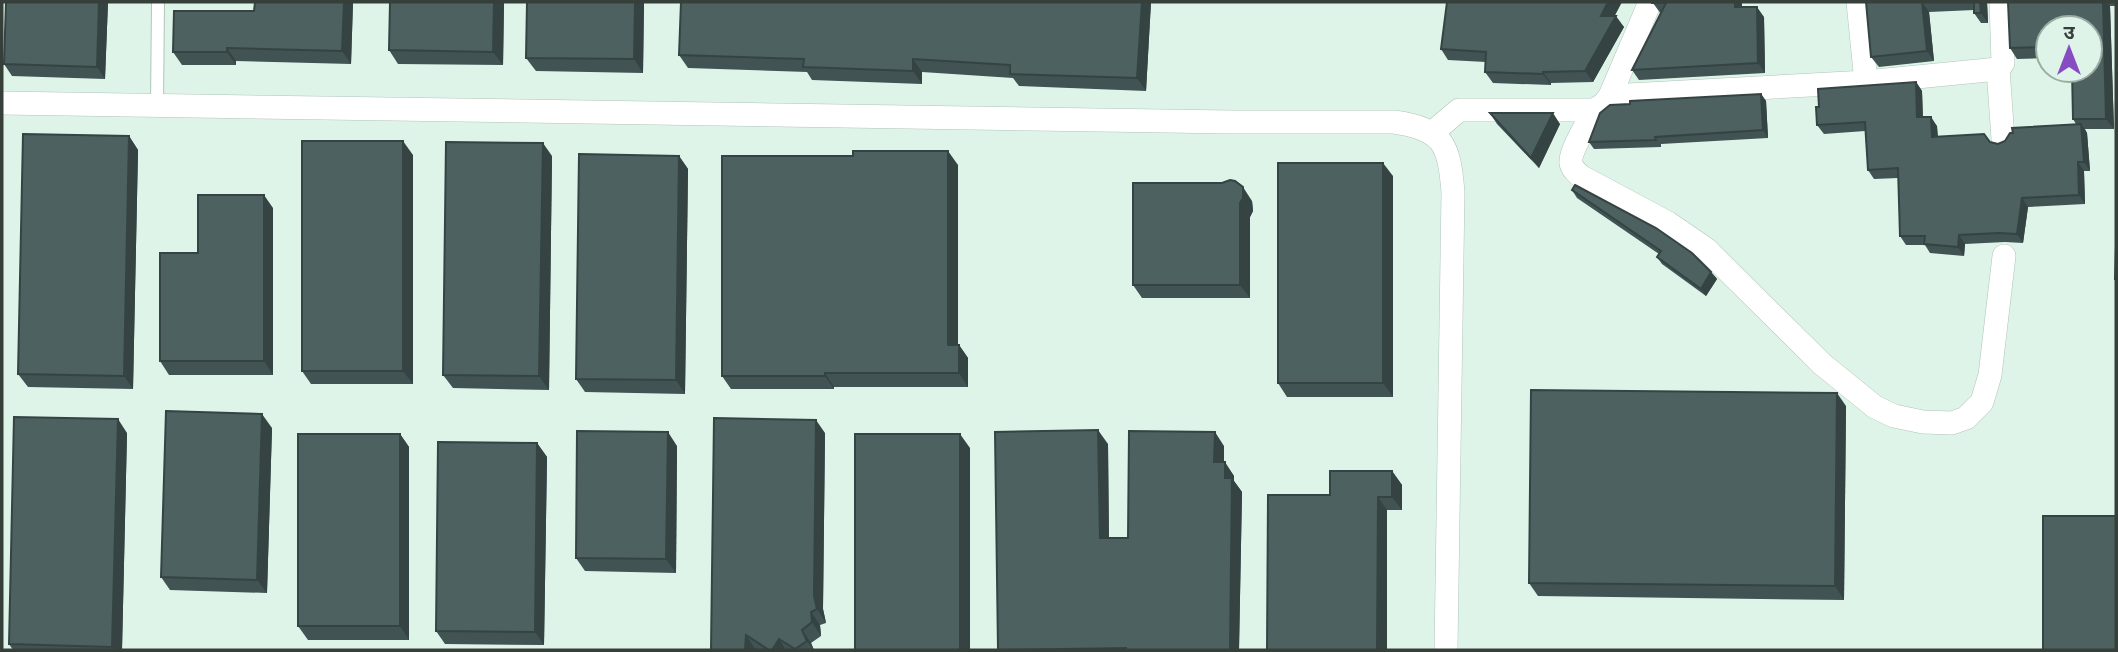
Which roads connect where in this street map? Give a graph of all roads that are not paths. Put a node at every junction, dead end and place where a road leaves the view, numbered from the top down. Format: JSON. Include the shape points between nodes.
{"nodes":[{"id":1,"x":158,"y":2,"type":"edge"},
{"id":2,"x":1650,"y":2,"type":"edge"},
{"id":3,"x":1858,"y":2,"type":"edge"},
{"id":4,"x":2001,"y":2,"type":"edge"},
{"id":5,"x":1998,"y":69,"type":"junction"},
{"id":6,"x":1866,"y":82,"type":"junction"},
{"id":7,"x":2,"y":103,"type":"edge"},
{"id":8,"x":1602,"y":103,"type":"junction"},
{"id":9,"x":157,"y":105,"type":"junction"},
{"id":10,"x":1432,"y":133,"type":"junction"},
{"id":11,"x":2003,"y":139,"type":"edge"},
{"id":12,"x":2004,"y":256,"type":"dead end"},
{"id":13,"x":1446,"y":650,"type":"edge"}],
"edges":[{"from":1,"to":9,"type":"lane"},
{"from":2,"to":8,"type":"street"},
{"from":3,"to":6,"type":"street"},
{"from":4,"to":5,"type":"street","via":[[2003,63]]},
{"from":5,"to":6,"type":"street"},
{"from":5,"to":11,"type":"street"},
{"from":6,"to":8,"type":"street"},
{"from":7,"to":9,"type":"street"},
{"from":8,"to":10,"type":"street","via":[[1459,110]]},
{"from":8,"to":12,"type":"street","via":[[1572,155],[1574,170],[1706,249],[1822,364],[1875,407],[1894,416],[1952,423],[1966,418],[1982,402],[1990,374]]},
{"from":9,"to":10,"type":"street","via":[[1394,122]]},
{"from":10,"to":13,"type":"street","via":[[1441,141],[1450,164],[1453,192]]}]}
